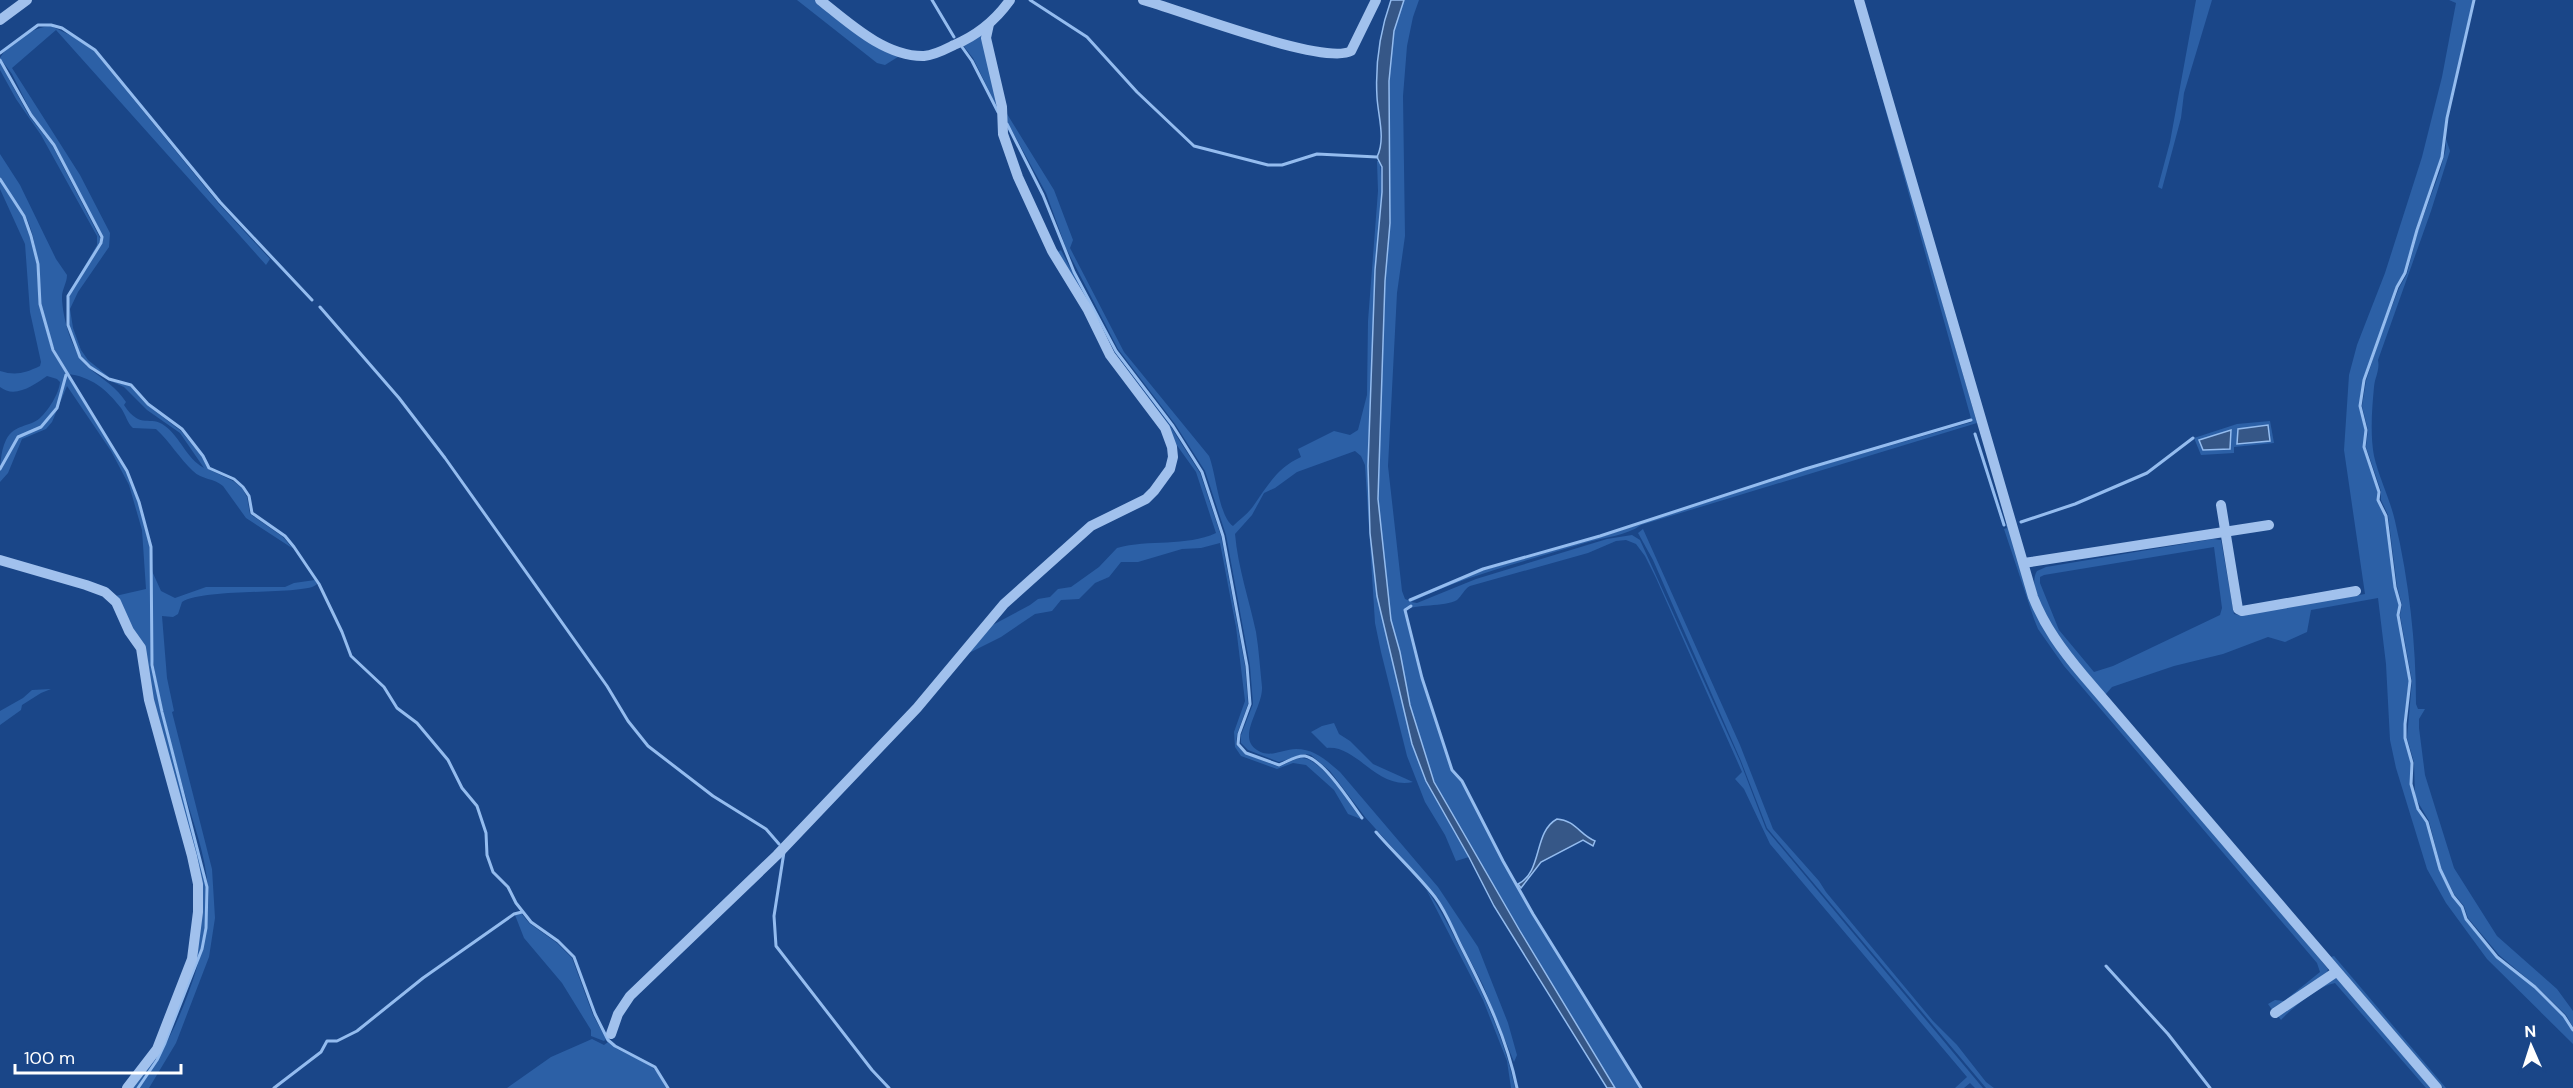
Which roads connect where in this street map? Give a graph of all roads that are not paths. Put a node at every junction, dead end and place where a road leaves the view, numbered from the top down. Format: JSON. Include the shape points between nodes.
{"nodes":[{"id":1,"x":27,"y":0,"type":"edge"},
{"id":2,"x":820,"y":0,"type":"edge"},
{"id":3,"x":1010,"y":0,"type":"edge"},
{"id":4,"x":1143,"y":0,"type":"edge"},
{"id":5,"x":1376,"y":0,"type":"edge"},
{"id":6,"x":1859,"y":0,"type":"edge"},
{"id":7,"x":0,"y":20,"type":"edge"},
{"id":8,"x":989,"y":24,"type":"junction"},
{"id":9,"x":2221,"y":505,"type":"dead end"},
{"id":10,"x":2269,"y":525,"type":"dead end"},
{"id":11,"x":2225,"y":533,"type":"junction"},
{"id":12,"x":0,"y":560,"type":"edge"},
{"id":13,"x":2024,"y":563,"type":"junction"},
{"id":14,"x":2356,"y":591,"type":"dead end"},
{"id":15,"x":2336,"y":972,"type":"junction"},
{"id":16,"x":2275,"y":1013,"type":"dead end"},
{"id":17,"x":611,"y":1034,"type":"dead end"},
{"id":18,"x":128,"y":1088,"type":"edge"},
{"id":19,"x":2437,"y":1088,"type":"edge"}],
"edges":[{"from":1,"to":7,"type":"street"},
{"from":2,"to":8,"type":"street","via":[[874,40],[906,54],[936,53]]},
{"from":3,"to":8,"type":"street"},
{"from":4,"to":5,"type":"street","via":[[1280,44],[1338,54],[1351,51]]},
{"from":6,"to":13,"type":"street"},
{"from":8,"to":17,"type":"street","via":[[986,38],[1002,106],[1004,134],[1018,177],[1052,251],[1110,355],[1165,428],[1172,447],[1170,469],[1146,499],[1091,526],[1004,604],[917,708],[777,855],[630,996]]},
{"from":9,"to":11,"type":"street"},
{"from":10,"to":11,"type":"street"},
{"from":11,"to":13,"type":"street"},
{"from":11,"to":14,"type":"street","via":[[2236,605],[2242,611]]},
{"from":12,"to":18,"type":"street","via":[[105,592],[116,602],[141,648],[149,700],[192,856],[198,912],[192,959],[157,1049]]},
{"from":13,"to":15,"type":"street","via":[[2036,604],[2058,645]]},
{"from":15,"to":16,"type":"street"},
{"from":15,"to":19,"type":"street"}]}
